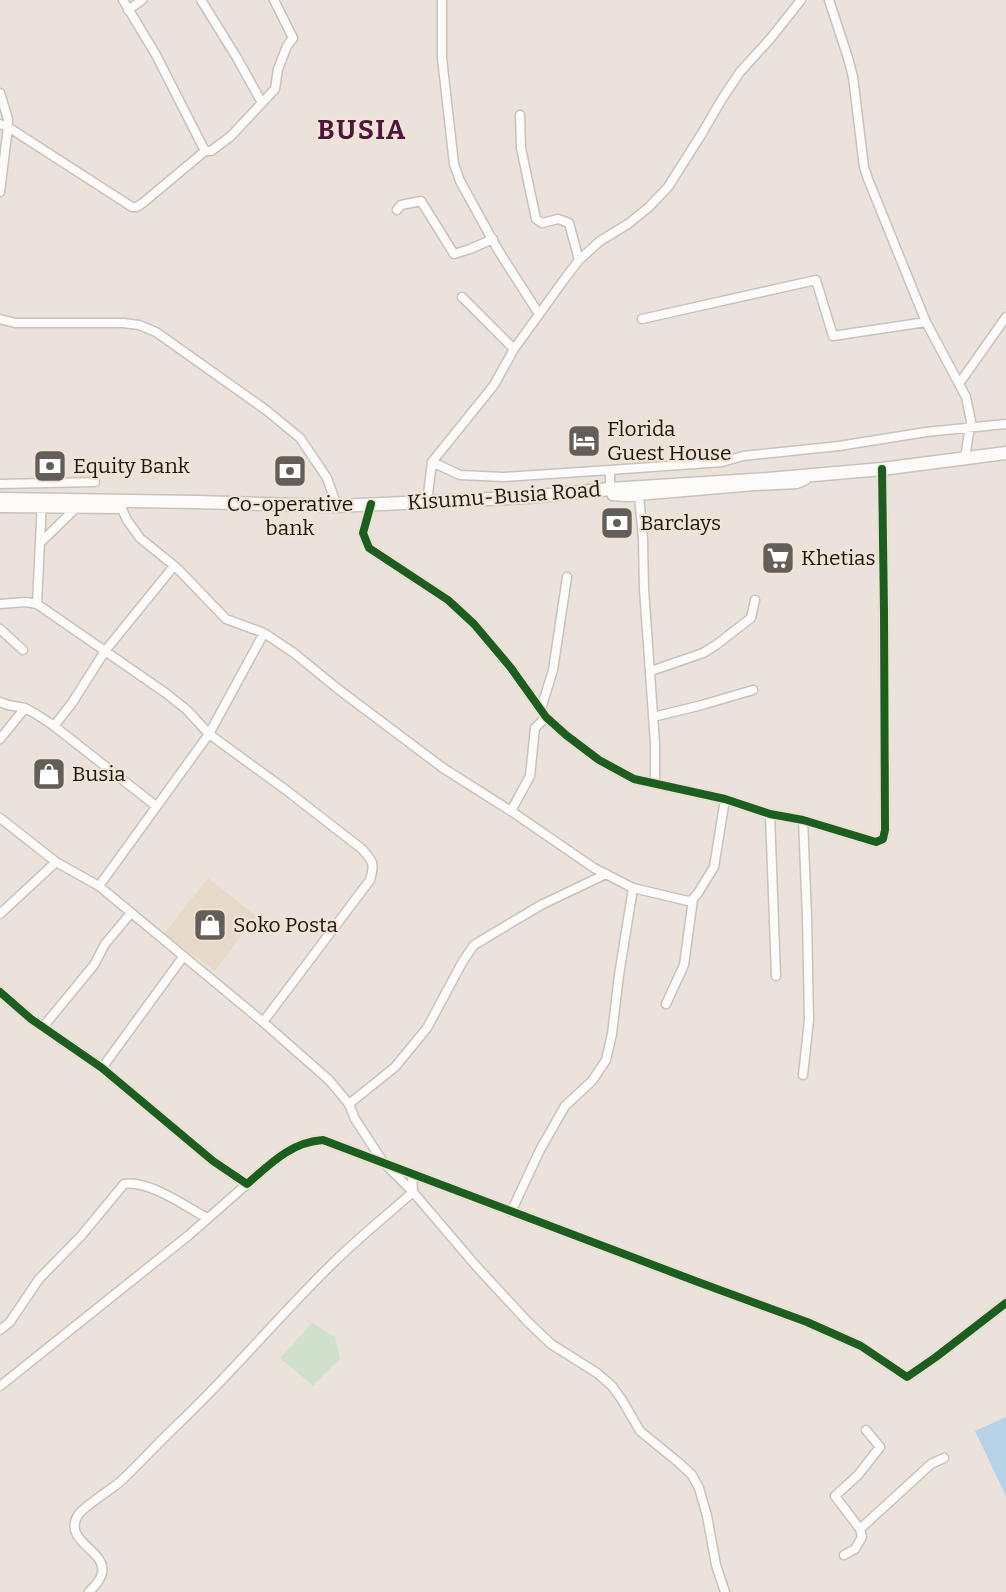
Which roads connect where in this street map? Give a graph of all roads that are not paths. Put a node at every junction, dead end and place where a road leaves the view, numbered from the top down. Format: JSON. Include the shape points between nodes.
{"nodes":[{"id":1,"x":123,"y":0,"type":"edge"},
{"id":2,"x":142,"y":0,"type":"edge"},
{"id":3,"x":201,"y":0,"type":"edge"},
{"id":4,"x":274,"y":0,"type":"edge"},
{"id":5,"x":442,"y":0,"type":"edge"},
{"id":6,"x":801,"y":0,"type":"edge"},
{"id":7,"x":829,"y":0,"type":"edge"},
{"id":8,"x":128,"y":10,"type":"junction"},
{"id":9,"x":0,"y":93,"type":"edge"},
{"id":10,"x":262,"y":103,"type":"junction"},
{"id":11,"x":520,"y":115,"type":"dead end"},
{"id":12,"x":4,"y":125,"type":"edge"},
{"id":13,"x":205,"y":151,"type":"junction"},
{"id":14,"x":0,"y":192,"type":"edge"},
{"id":15,"x":397,"y":210,"type":"dead end"},
{"id":16,"x":493,"y":239,"type":"junction"},
{"id":17,"x":579,"y":260,"type":"junction"},
{"id":18,"x":462,"y":297,"type":"dead end"},
{"id":19,"x":539,"y":314,"type":"junction"},
{"id":20,"x":1006,"y":317,"type":"edge"},
{"id":21,"x":0,"y":319,"type":"edge"},
{"id":22,"x":642,"y":319,"type":"dead end"},
{"id":23,"x":926,"y":322,"type":"junction"},
{"id":24,"x":514,"y":349,"type":"junction"},
{"id":25,"x":961,"y":381,"type":"dead end"},
{"id":26,"x":1006,"y":424,"type":"edge"},
{"id":27,"x":971,"y":427,"type":"junction"},
{"id":28,"x":1006,"y":453,"type":"edge"},
{"id":29,"x":965,"y":458,"type":"junction"},
{"id":30,"x":432,"y":462,"type":"junction"},
{"id":31,"x":882,"y":469,"type":"junction"},
{"id":32,"x":610,"y":470,"type":"junction"},
{"id":33,"x":807,"y":475,"type":"junction"},
{"id":34,"x":95,"y":482,"type":"dead end"},
{"id":35,"x":0,"y":484,"type":"edge"},
{"id":36,"x":610,"y":489,"type":"junction"},
{"id":37,"x":639,"y":496,"type":"junction"},
{"id":38,"x":0,"y":499,"type":"edge"},
{"id":39,"x":427,"y":502,"type":"junction"},
{"id":40,"x":42,"y":504,"type":"junction"},
{"id":41,"x":371,"y":504,"type":"junction"},
{"id":42,"x":337,"y":506,"type":"junction"},
{"id":43,"x":0,"y":508,"type":"edge"},
{"id":44,"x":75,"y":509,"type":"junction"},
{"id":45,"x":41,"y":542,"type":"junction"},
{"id":46,"x":174,"y":566,"type":"junction"},
{"id":47,"x":567,"y":577,"type":"dead end"},
{"id":48,"x":755,"y":600,"type":"dead end"},
{"id":49,"x":0,"y":604,"type":"edge"},
{"id":50,"x":37,"y":604,"type":"junction"},
{"id":51,"x":0,"y":629,"type":"edge"},
{"id":52,"x":264,"y":633,"type":"junction"},
{"id":53,"x":23,"y":650,"type":"dead end"},
{"id":54,"x":105,"y":651,"type":"junction"},
{"id":55,"x":651,"y":671,"type":"junction"},
{"id":56,"x":753,"y":690,"type":"dead end"},
{"id":57,"x":0,"y":702,"type":"edge"},
{"id":58,"x":25,"y":708,"type":"junction"},
{"id":59,"x":543,"y":713,"type":"junction"},
{"id":60,"x":653,"y":717,"type":"junction"},
{"id":61,"x":54,"y":726,"type":"junction"},
{"id":62,"x":209,"y":734,"type":"junction"},
{"id":63,"x":0,"y":739,"type":"edge"},
{"id":64,"x":655,"y":783,"type":"junction"},
{"id":65,"x":724,"y":800,"type":"junction"},
{"id":66,"x":156,"y":806,"type":"junction"},
{"id":67,"x":511,"y":811,"type":"junction"},
{"id":68,"x":770,"y":814,"type":"junction"},
{"id":69,"x":0,"y":818,"type":"edge"},
{"id":70,"x":803,"y":820,"type":"junction"},
{"id":71,"x":57,"y":862,"type":"junction"},
{"id":72,"x":606,"y":874,"type":"junction"},
{"id":73,"x":99,"y":886,"type":"junction"},
{"id":74,"x":633,"y":888,"type":"junction"},
{"id":75,"x":693,"y":898,"type":"junction"},
{"id":76,"x":131,"y":913,"type":"junction"},
{"id":77,"x":0,"y":914,"type":"edge"},
{"id":78,"x":183,"y":957,"type":"junction"},
{"id":79,"x":776,"y":976,"type":"dead end"},
{"id":80,"x":0,"y":992,"type":"edge"},
{"id":81,"x":666,"y":1004,"type":"dead end"},
{"id":82,"x":263,"y":1022,"type":"junction"},
{"id":83,"x":43,"y":1028,"type":"junction"},
{"id":84,"x":102,"y":1068,"type":"junction"},
{"id":85,"x":803,"y":1075,"type":"dead end"},
{"id":86,"x":349,"y":1104,"type":"junction"},
{"id":87,"x":383,"y":1162,"type":"junction"},
{"id":88,"x":412,"y":1174,"type":"junction"},
{"id":89,"x":247,"y":1184,"type":"junction"},
{"id":90,"x":413,"y":1192,"type":"junction"},
{"id":91,"x":511,"y":1212,"type":"junction"},
{"id":92,"x":207,"y":1218,"type":"junction"},
{"id":93,"x":1006,"y":1303,"type":"edge"},
{"id":94,"x":0,"y":1330,"type":"edge"},
{"id":95,"x":0,"y":1386,"type":"edge"},
{"id":96,"x":866,"y":1430,"type":"dead end"},
{"id":97,"x":944,"y":1458,"type":"dead end"},
{"id":98,"x":860,"y":1529,"type":"junction"},
{"id":99,"x":844,"y":1554,"type":"dead end"},
{"id":100,"x":89,"y":1592,"type":"edge"},
{"id":101,"x":725,"y":1592,"type":"edge"}],
"edges":[{"from":1,"to":8,"type":"street"},
{"from":2,"to":8,"type":"street"},
{"from":3,"to":10,"type":"street"},
{"from":4,"to":10,"type":"street","via":[[293,38],[278,69],[274,89]]},
{"from":5,"to":16,"type":"street","via":[[442,58],[454,164]]},
{"from":6,"to":17,"type":"street","via":[[740,72],[668,187],[649,207]]},
{"from":7,"to":23,"type":"street","via":[[853,77],[864,167]]},
{"from":8,"to":13,"type":"street","via":[[156,55]]},
{"from":9,"to":12,"type":"street","via":[[8,119]]},
{"from":10,"to":13,"type":"street","via":[[231,136],[211,152]]},
{"from":11,"to":17,"type":"street","via":[[521,148],[536,219],[542,223],[558,219],[569,223]]},
{"from":12,"to":13,"type":"street","via":[[132,207],[144,202]]},
{"from":12,"to":14,"type":"street"},
{"from":15,"to":16,"type":"street","via":[[421,201],[454,254]]},
{"from":16,"to":19,"type":"street"},
{"from":17,"to":19,"type":"street"},
{"from":18,"to":24,"type":"street"},
{"from":19,"to":24,"type":"street"},
{"from":20,"to":25,"type":"street"},
{"from":21,"to":42,"type":"street","via":[[15,323],[123,323],[156,333],[300,438],[327,478]]},
{"from":22,"to":23,"type":"street","via":[[816,280],[833,336]]},
{"from":23,"to":27,"type":"street","via":[[963,391]]},
{"from":24,"to":30,"type":"street","via":[[494,385]]},
{"from":26,"to":27,"type":"street"},
{"from":27,"to":29,"type":"street"},
{"from":27,"to":32,"type":"street","via":[[743,456],[722,462]]},
{"from":28,"to":29,"type":"highway","name":"Kisumu-Busia Road"},
{"from":29,"to":31,"type":"highway","name":"Kisumu-Busia Road"},
{"from":30,"to":32,"type":"street","via":[[471,476]]},
{"from":30,"to":39,"type":"street"},
{"from":31,"to":33,"type":"highway","name":"Kisumu-Busia Road"},
{"from":31,"to":70,"type":"street","via":[[885,830],[876,842]]},
{"from":32,"to":36,"type":"street"},
{"from":33,"to":36,"type":"highway","name":"Kisumu-Busia Road"},
{"from":33,"to":37,"type":"street","via":[[806,480],[797,484]]},
{"from":34,"to":35,"type":"street"},
{"from":36,"to":37,"type":"street","via":[[612,496]]},
{"from":36,"to":39,"type":"highway","name":"Kisumu-Busia Road"},
{"from":37,"to":55,"type":"street"},
{"from":38,"to":40,"type":"highway","name":"Kisumu-Busia Road"},
{"from":39,"to":41,"type":"highway","name":"Kisumu-Busia Road"},
{"from":40,"to":42,"type":"highway","name":"Kisumu-Busia Road","via":[[196,502]]},
{"from":40,"to":43,"type":"street"},
{"from":40,"to":44,"type":"street"},
{"from":40,"to":45,"type":"street"},
{"from":41,"to":42,"type":"highway","name":"Kisumu-Busia Road"},
{"from":41,"to":59,"type":"street","via":[[363,533],[369,548],[448,600],[474,624]]},
{"from":44,"to":45,"type":"street"},
{"from":44,"to":46,"type":"street","via":[[123,505],[127,520],[140,538]]},
{"from":45,"to":50,"type":"street"},
{"from":46,"to":52,"type":"street","via":[[226,619]]},
{"from":46,"to":54,"type":"street"},
{"from":47,"to":59,"type":"street"},
{"from":48,"to":55,"type":"street","via":[[751,618],[716,645]]},
{"from":49,"to":50,"type":"street"},
{"from":50,"to":54,"type":"street"},
{"from":51,"to":53,"type":"street"},
{"from":52,"to":62,"type":"street"},
{"from":52,"to":67,"type":"street","via":[[443,768]]},
{"from":54,"to":61,"type":"street"},
{"from":54,"to":62,"type":"street","via":[[167,694]]},
{"from":55,"to":60,"type":"street"},
{"from":56,"to":60,"type":"street"},
{"from":57,"to":58,"type":"street"},
{"from":58,"to":61,"type":"street"},
{"from":58,"to":63,"type":"street"},
{"from":59,"to":64,"type":"street","via":[[599,760],[634,779]]},
{"from":59,"to":67,"type":"street","via":[[535,728],[530,776]]},
{"from":60,"to":64,"type":"street"},
{"from":61,"to":66,"type":"street"},
{"from":62,"to":66,"type":"street"},
{"from":62,"to":82,"type":"street","via":[[362,849],[374,867],[370,880]]},
{"from":64,"to":65,"type":"street"},
{"from":65,"to":68,"type":"street"},
{"from":65,"to":75,"type":"street","via":[[714,867]]},
{"from":66,"to":73,"type":"street"},
{"from":67,"to":72,"type":"street"},
{"from":68,"to":70,"type":"street"},
{"from":68,"to":79,"type":"street"},
{"from":69,"to":71,"type":"street"},
{"from":70,"to":85,"type":"street","via":[[809,1020]]},
{"from":71,"to":73,"type":"street"},
{"from":71,"to":77,"type":"street"},
{"from":72,"to":74,"type":"street"},
{"from":72,"to":86,"type":"street","via":[[541,905],[474,945],[427,1028],[394,1066]]},
{"from":73,"to":76,"type":"street"},
{"from":74,"to":75,"type":"street","via":[[688,901]]},
{"from":74,"to":91,"type":"street","via":[[606,1060],[592,1081],[565,1106]]},
{"from":75,"to":81,"type":"street","via":[[684,965]]},
{"from":76,"to":78,"type":"street"},
{"from":76,"to":83,"type":"street"},
{"from":78,"to":82,"type":"street"},
{"from":78,"to":84,"type":"street"},
{"from":80,"to":83,"type":"street"},
{"from":82,"to":86,"type":"street","via":[[329,1080]]},
{"from":83,"to":84,"type":"street"},
{"from":84,"to":89,"type":"street","via":[[213,1161]]},
{"from":86,"to":87,"type":"street"},
{"from":87,"to":88,"type":"street"},
{"from":87,"to":89,"type":"street","via":[[323,1140],[311,1140],[280,1156]]},
{"from":87,"to":90,"type":"street"},
{"from":88,"to":90,"type":"street"},
{"from":88,"to":91,"type":"street"},
{"from":89,"to":92,"type":"street"},
{"from":90,"to":100,"type":"street","via":[[333,1263],[120,1482],[79,1513],[76,1534],[101,1565],[102,1573]]},
{"from":90,"to":101,"type":"street","via":[[527,1321],[550,1344],[612,1386],[640,1431],[692,1475],[707,1516]]},
{"from":91,"to":93,"type":"street","via":[[807,1322],[861,1346],[907,1377]]},
{"from":92,"to":94,"type":"street","via":[[160,1192],[124,1184],[39,1279]]},
{"from":92,"to":95,"type":"street"},
{"from":96,"to":98,"type":"street","via":[[880,1447],[835,1496]]},
{"from":97,"to":98,"type":"street","via":[[931,1464]]},
{"from":98,"to":99,"type":"street","via":[[862,1538],[855,1549]]}]}
